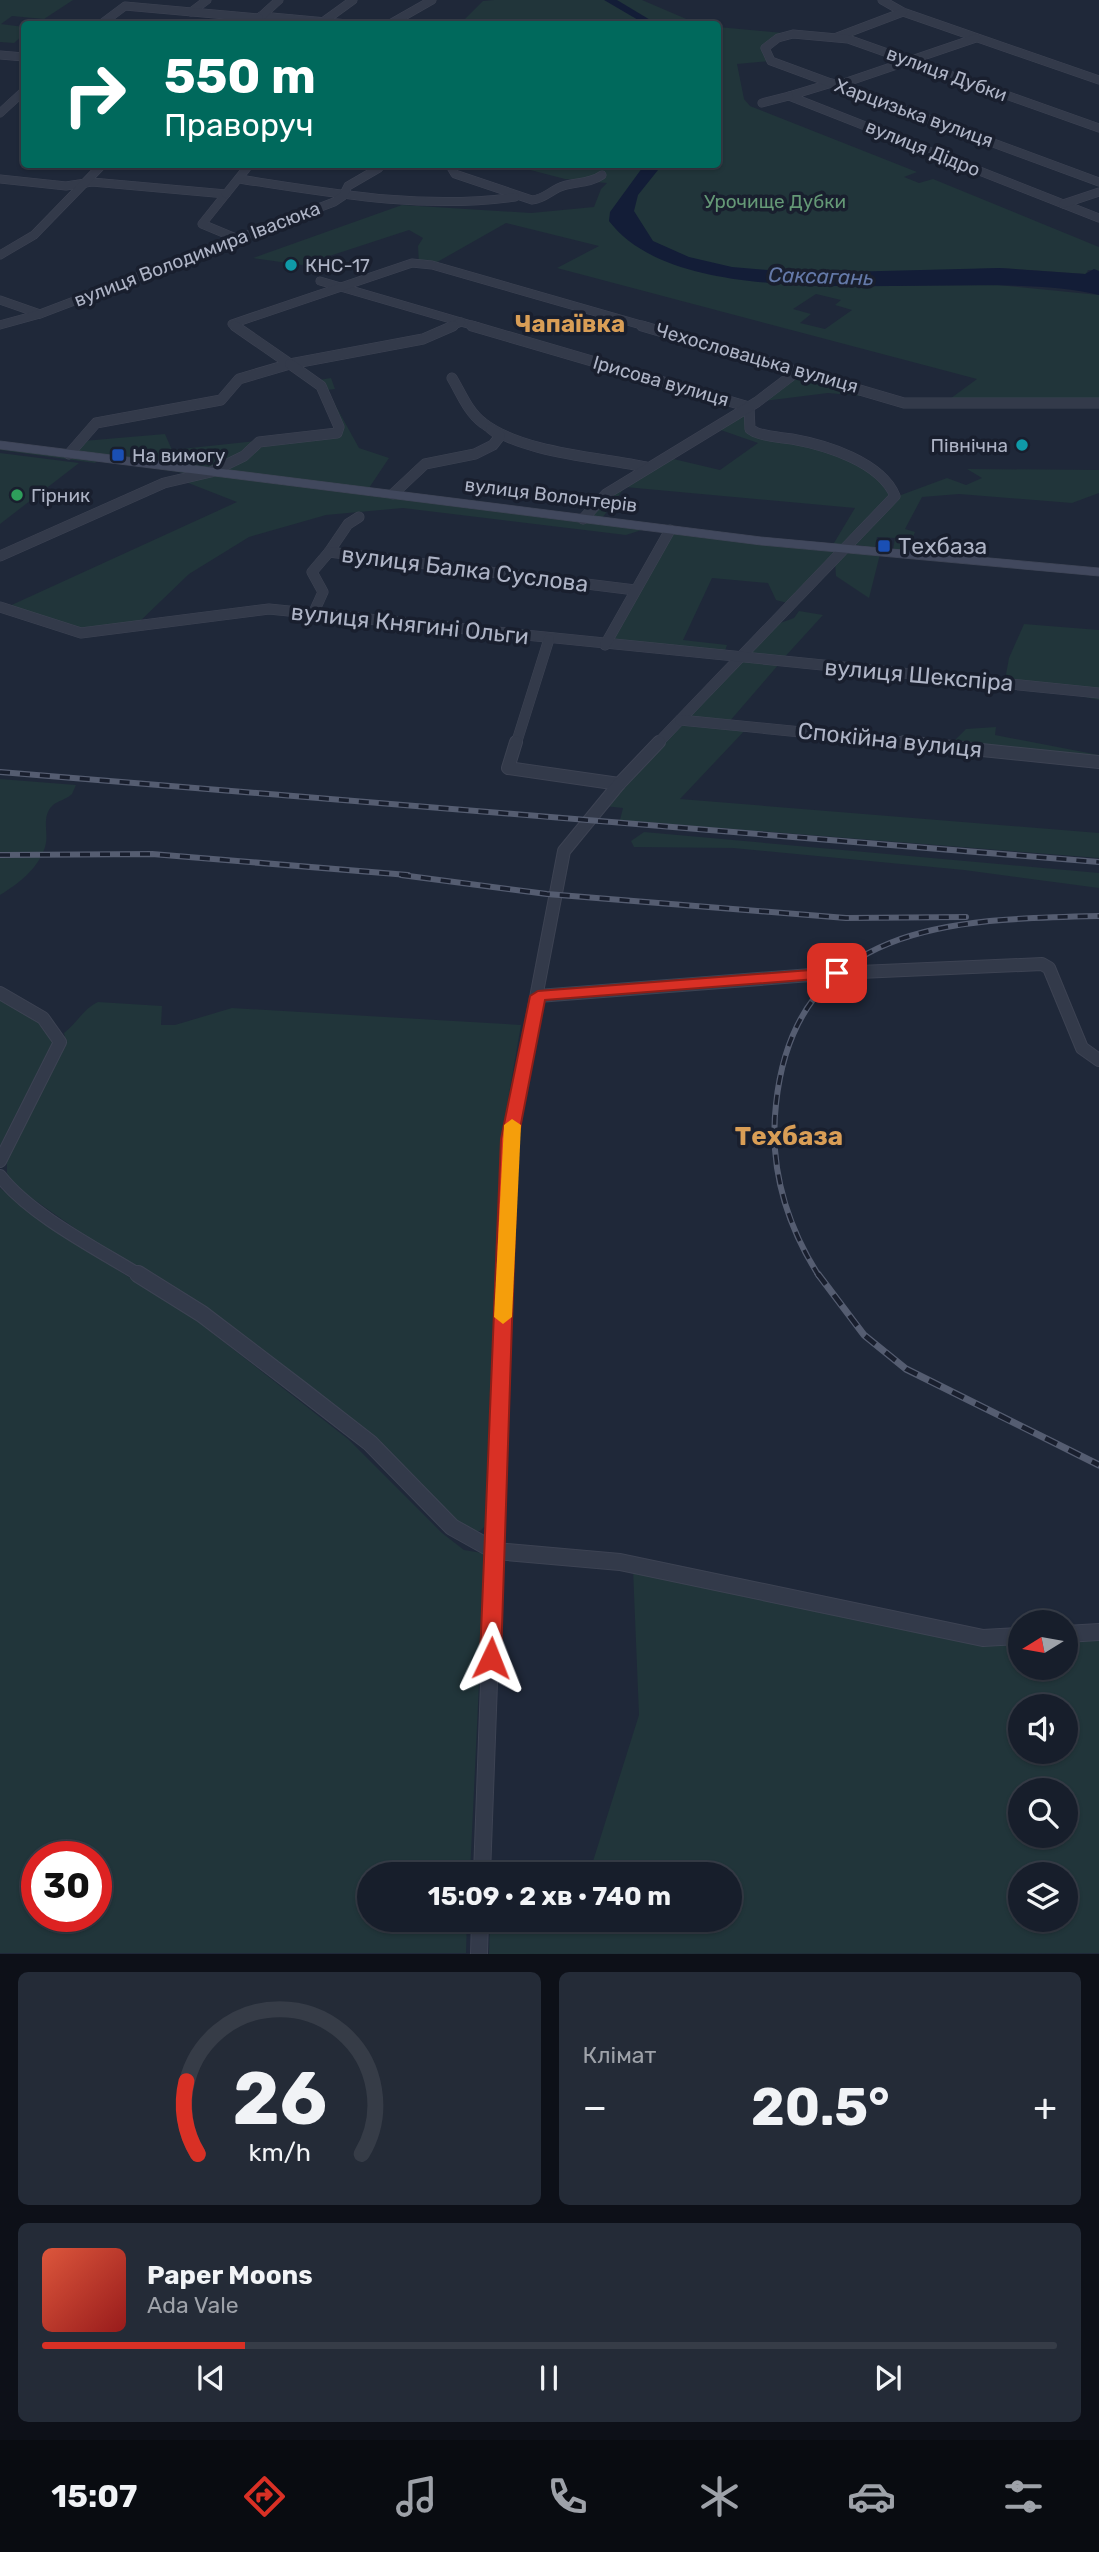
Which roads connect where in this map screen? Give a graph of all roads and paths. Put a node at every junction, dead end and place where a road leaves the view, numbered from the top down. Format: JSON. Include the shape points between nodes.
{"nodes":[{"id":1,"x":207,"y":0,"type":"edge"},
{"id":2,"x":279,"y":0,"type":"edge"},
{"id":3,"x":352,"y":0,"type":"edge"},
{"id":4,"x":432,"y":0,"type":"edge"},
{"id":5,"x":882,"y":0,"type":"edge"},
{"id":6,"x":191,"y":12,"type":"junction"},
{"id":7,"x":902,"y":12,"type":"junction"},
{"id":8,"x":260,"y":17,"type":"junction"},
{"id":9,"x":105,"y":21,"type":"edge"},
{"id":10,"x":255,"y":21,"type":"edge"},
{"id":11,"x":301,"y":21,"type":"edge"},
{"id":12,"x":324,"y":21,"type":"edge"},
{"id":13,"x":395,"y":21,"type":"edge"},
{"id":14,"x":793,"y":34,"type":"joint"},
{"id":15,"x":837,"y":37,"type":"junction"},
{"id":16,"x":976,"y":38,"type":"junction"},
{"id":17,"x":0,"y":55,"type":"edge"},
{"id":18,"x":21,"y":57,"type":"edge"},
{"id":19,"x":910,"y":60,"type":"junction"},
{"id":20,"x":1099,"y":80,"type":"edge"},
{"id":21,"x":835,"y":84,"type":"junction"},
{"id":22,"x":21,"y":95,"type":"edge"},
{"id":23,"x":789,"y":96,"type":"junction"},
{"id":24,"x":762,"y":103,"type":"dead end"},
{"id":25,"x":0,"y":113,"type":"edge"},
{"id":26,"x":1099,"y":128,"type":"edge"},
{"id":27,"x":99,"y":168,"type":"edge"},
{"id":28,"x":247,"y":168,"type":"edge"},
{"id":29,"x":379,"y":168,"type":"edge"},
{"id":30,"x":451,"y":168,"type":"edge"},
{"id":31,"x":602,"y":175,"type":"dead end"},
{"id":32,"x":0,"y":179,"type":"edge"},
{"id":33,"x":239,"y":179,"type":"junction"},
{"id":34,"x":1099,"y":182,"type":"edge"},
{"id":35,"x":85,"y":183,"type":"junction"},
{"id":36,"x":1099,"y":192,"type":"edge"},
{"id":37,"x":226,"y":194,"type":"junction"},
{"id":38,"x":344,"y":195,"type":"junction"},
{"id":39,"x":515,"y":197,"type":"junction"},
{"id":40,"x":1063,"y":204,"type":"junction"},
{"id":41,"x":1099,"y":218,"type":"edge"},
{"id":42,"x":238,"y":239,"type":"junction"},
{"id":43,"x":0,"y":255,"type":"edge"},
{"id":44,"x":320,"y":281,"type":"dead end"},
{"id":45,"x":341,"y":287,"type":"junction"},
{"id":46,"x":0,"y":300,"type":"edge"},
{"id":47,"x":40,"y":314,"type":"junction"},
{"id":48,"x":461,"y":322,"type":"junction"},
{"id":49,"x":0,"y":325,"type":"edge"},
{"id":50,"x":290,"y":364,"type":"junction"},
{"id":51,"x":799,"y":370,"type":"junction"},
{"id":52,"x":452,"y":378,"type":"dead end"},
{"id":53,"x":1099,"y":403,"type":"edge"},
{"id":54,"x":749,"y":407,"type":"junction"},
{"id":55,"x":721,"y":425,"type":"junction"},
{"id":56,"x":491,"y":429,"type":"junction"},
{"id":57,"x":750,"y":429,"type":"junction"},
{"id":58,"x":0,"y":445,"type":"edge"},
{"id":59,"x":69,"y":454,"type":"junction"},
{"id":60,"x":646,"y":467,"type":"junction"},
{"id":61,"x":211,"y":472,"type":"junction"},
{"id":62,"x":393,"y":495,"type":"junction"},
{"id":63,"x":359,"y":517,"type":"dead end"},
{"id":64,"x":583,"y":519,"type":"junction"},
{"id":65,"x":670,"y":530,"type":"junction"},
{"id":66,"x":842,"y":549,"type":"junction"},
{"id":67,"x":329,"y":552,"type":"junction"},
{"id":68,"x":0,"y":556,"type":"edge"},
{"id":69,"x":1099,"y":572,"type":"edge"},
{"id":70,"x":635,"y":590,"type":"junction"},
{"id":71,"x":0,"y":607,"type":"edge"},
{"id":72,"x":313,"y":614,"type":"junction"},
{"id":73,"x":548,"y":639,"type":"junction"},
{"id":74,"x":605,"y":645,"type":"junction"},
{"id":75,"x":739,"y":658,"type":"junction"},
{"id":76,"x":1099,"y":693,"type":"edge"},
{"id":77,"x":680,"y":720,"type":"junction"},
{"id":78,"x":1099,"y":762,"type":"edge"},
{"id":79,"x":619,"y":784,"type":"junction"},
{"id":80,"x":0,"y":993,"type":"edge"},
{"id":81,"x":538,"y":996,"type":"junction"},
{"id":82,"x":1099,"y":1060,"type":"edge"},
{"id":83,"x":0,"y":1161,"type":"edge"},
{"id":84,"x":0,"y":1175,"type":"edge"},
{"id":85,"x":495,"y":1551,"type":"junction"},
{"id":86,"x":1099,"y":1632,"type":"edge"},
{"id":87,"x":1078,"y":1633,"type":"edge"},
{"id":88,"x":1008,"y":1637,"type":"edge"},
{"id":89,"x":482,"y":1862,"type":"edge"},
{"id":90,"x":480,"y":1932,"type":"edge"},
{"id":91,"x":479,"y":1954,"type":"edge"}],
"edges":[{"from":1,"to":6,"type":"street"},
{"from":2,"to":8,"type":"street"},
{"from":3,"to":12,"type":"street"},
{"from":4,"to":13,"type":"street"},
{"from":5,"to":7,"type":"street"},
{"from":6,"to":8,"type":"street"},
{"from":6,"to":9,"type":"street","via":[[125,6]]},
{"from":7,"to":15,"type":"street"},
{"from":7,"to":16,"type":"street"},
{"from":8,"to":10,"type":"street"},
{"from":8,"to":11,"type":"street"},
{"from":14,"to":15,"type":"street","name":"вулиця Дубки"},
{"from":14,"to":21,"type":"street","name":"Харцизька вулиця","via":[[769,43],[768,57]]},
{"from":15,"to":19,"type":"street","name":"вулиця Дубки"},
{"from":16,"to":19,"type":"street"},
{"from":16,"to":20,"type":"street"},
{"from":17,"to":18,"type":"street"},
{"from":19,"to":21,"type":"street"},
{"from":19,"to":26,"type":"street","name":"вулиця Дубки"},
{"from":21,"to":23,"type":"street"},
{"from":21,"to":34,"type":"street","name":"Харцизька вулиця"},
{"from":22,"to":25,"type":"street"},
{"from":23,"to":24,"type":"street"},
{"from":23,"to":40,"type":"street","name":"вулиця Дідро"},
{"from":27,"to":35,"type":"street"},
{"from":28,"to":33,"type":"street"},
{"from":29,"to":38,"type":"street","name":"вулиця Володимира Івасюка","via":[[348,186]]},
{"from":30,"to":39,"type":"street","via":[[454,174]]},
{"from":31,"to":39,"type":"street","via":[[558,188],[539,201]]},
{"from":32,"to":35,"type":"street","via":[[66,186]]},
{"from":33,"to":37,"type":"street"},
{"from":33,"to":38,"type":"street"},
{"from":35,"to":37,"type":"street"},
{"from":35,"to":43,"type":"street","via":[[34,235]]},
{"from":36,"to":40,"type":"street"},
{"from":37,"to":42,"type":"street","via":[[202,223]]},
{"from":38,"to":39,"type":"street","via":[[444,202]]},
{"from":38,"to":42,"type":"street","name":"вулиця Володимира Івасюка"},
{"from":40,"to":41,"type":"street","name":"вулиця Дідро"},
{"from":42,"to":47,"type":"street","name":"вулиця Володимира Івасюка"},
{"from":44,"to":45,"type":"street","name":"Ірисова вулиця"},
{"from":45,"to":48,"type":"street","name":"Ірисова вулиця"},
{"from":45,"to":50,"type":"street","via":[[232,324]]},
{"from":45,"to":51,"type":"street","name":"Чехословацька вулиця","via":[[407,263],[432,265]]},
{"from":46,"to":47,"type":"street"},
{"from":47,"to":49,"type":"street","name":"вулиця Володимира Івасюка"},
{"from":48,"to":50,"type":"street","via":[[415,341]]},
{"from":48,"to":54,"type":"street","name":"Ірисова вулиця"},
{"from":50,"to":59,"type":"street","via":[[239,379],[221,400],[96,423]]},
{"from":50,"to":61,"type":"street","via":[[321,386],[339,432],[260,442],[244,456]]},
{"from":51,"to":53,"type":"street","name":"Чехословацька вулиця","via":[[904,403]]},
{"from":51,"to":54,"type":"street"},
{"from":52,"to":56,"type":"street","via":[[475,416]]},
{"from":54,"to":55,"type":"street"},
{"from":54,"to":57,"type":"street","name":"Ірисова вулиця"},
{"from":55,"to":57,"type":"street"},
{"from":55,"to":60,"type":"street"},
{"from":56,"to":60,"type":"street","via":[[529,442]]},
{"from":56,"to":62,"type":"street","via":[[500,436],[485,452],[423,465],[412,471]]},
{"from":57,"to":66,"type":"street","name":"Ірисова вулиця","via":[[848,458],[892,484],[895,496]]},
{"from":58,"to":59,"type":"street","name":"вулиця Волонтерів"},
{"from":59,"to":61,"type":"street","name":"вулиця Волонтерів"},
{"from":60,"to":64,"type":"street","via":[[606,494]]},
{"from":61,"to":62,"type":"street","name":"вулиця Волонтерів"},
{"from":61,"to":68,"type":"street","via":[[176,478]]},
{"from":62,"to":64,"type":"street","name":"вулиця Волонтерів"},
{"from":63,"to":67,"type":"street","via":[[348,524]]},
{"from":64,"to":65,"type":"street","name":"вулиця Волонтерів"},
{"from":65,"to":66,"type":"street","name":"вулиця Волонтерів"},
{"from":65,"to":70,"type":"street"},
{"from":66,"to":69,"type":"street","name":"вулиця Волонтерів"},
{"from":66,"to":75,"type":"street"},
{"from":67,"to":70,"type":"street","name":"вулиця Балка Суслова"},
{"from":67,"to":72,"type":"street","name":"вулиця Балка Суслова","via":[[312,572],[324,588]]},
{"from":70,"to":74,"type":"street"},
{"from":71,"to":72,"type":"street","name":"вулиця Княгині Ольги","via":[[82,633],[248,609]]},
{"from":72,"to":73,"type":"street","name":"вулиця Княгині Ольги"},
{"from":73,"to":74,"type":"street","name":"вулиця Княгині Ольги"},
{"from":73,"to":79,"type":"street","via":[[508,768]]},
{"from":74,"to":75,"type":"street","name":"вулиця Княгині Ольги"},
{"from":75,"to":76,"type":"street","name":"вулиця Шекспіра"},
{"from":75,"to":77,"type":"street"},
{"from":77,"to":78,"type":"street","name":"Спокійна вулиця"},
{"from":77,"to":79,"type":"street"},
{"from":79,"to":81,"type":"street","via":[[564,851]]},
{"from":80,"to":83,"type":"street","via":[[43,1020],[60,1042]]},
{"from":81,"to":82,"type":"street","via":[[837,973],[1042,964],[1049,968],[1082,1048]]},
{"from":81,"to":85,"type":"street","via":[[509,1139]]},
{"from":84,"to":85,"type":"street","via":[[10,1189],[67,1230],[202,1314],[263,1360],[370,1443],[452,1527]]},
{"from":85,"to":88,"type":"street","via":[[620,1562],[983,1638]]},
{"from":85,"to":89,"type":"street"},
{"from":86,"to":87,"type":"street"},
{"from":90,"to":91,"type":"street"}]}
